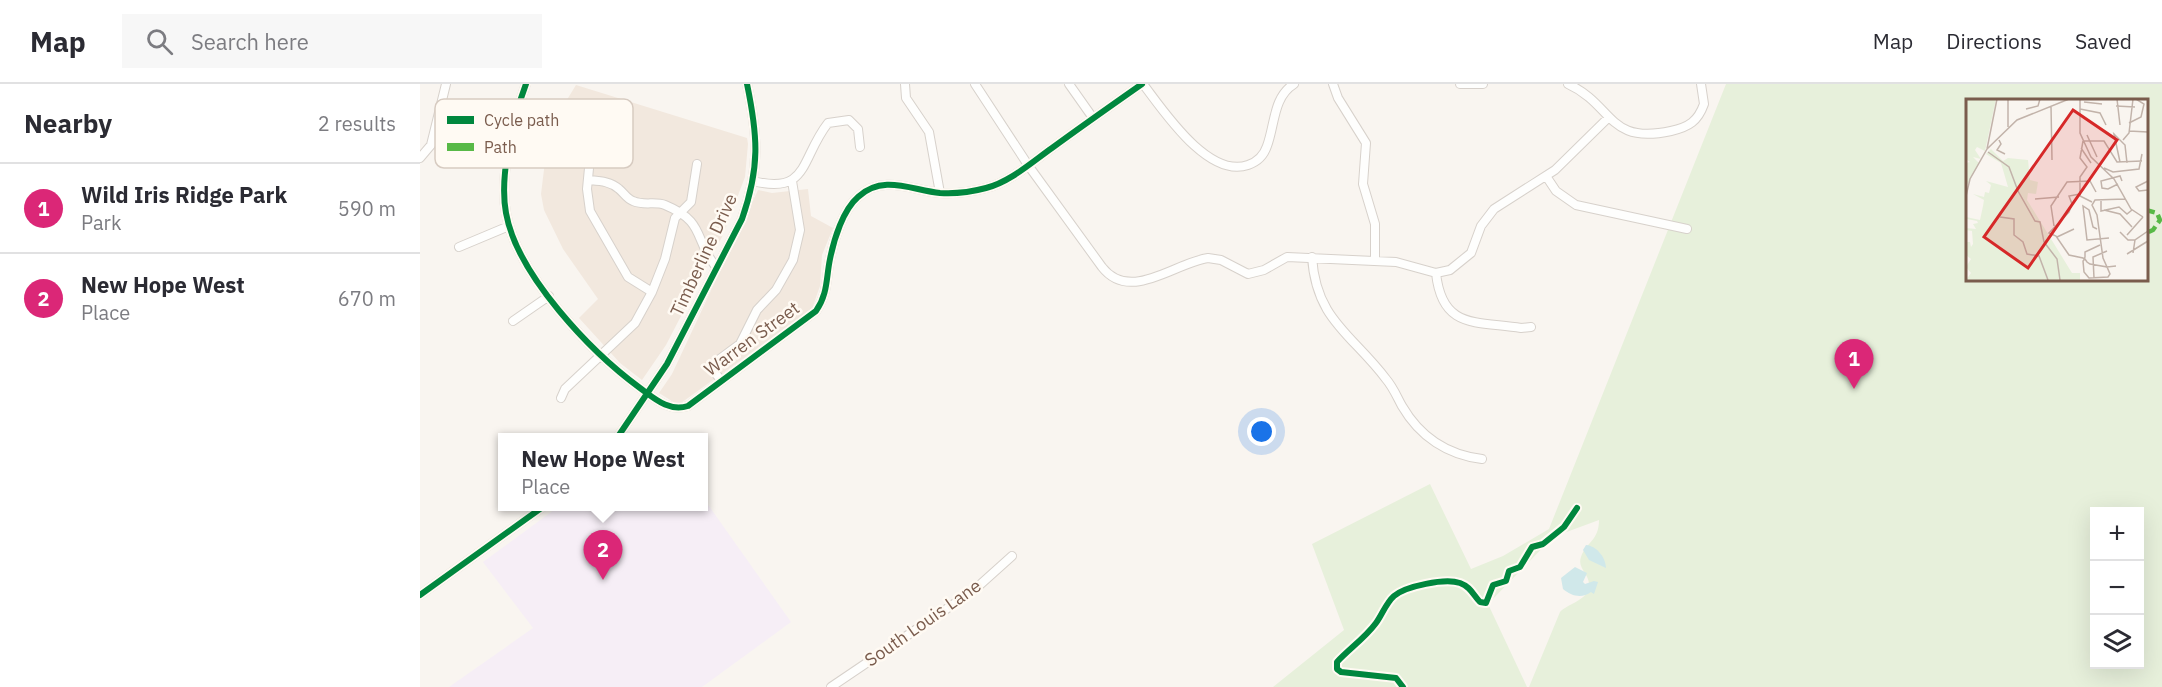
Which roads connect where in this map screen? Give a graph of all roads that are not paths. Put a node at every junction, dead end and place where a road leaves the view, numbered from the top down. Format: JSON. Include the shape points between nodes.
{"nodes":[{"id":1,"x":446,"y":84,"type":"edge"},
{"id":2,"x":526,"y":84,"type":"edge"},
{"id":3,"x":747,"y":84,"type":"edge"},
{"id":4,"x":905,"y":84,"type":"edge"},
{"id":5,"x":975,"y":84,"type":"edge"},
{"id":6,"x":1069,"y":84,"type":"edge"},
{"id":7,"x":1142,"y":84,"type":"edge"},
{"id":8,"x":1294,"y":84,"type":"edge"},
{"id":9,"x":1334,"y":84,"type":"edge"},
{"id":10,"x":1460,"y":84,"type":"edge"},
{"id":11,"x":1484,"y":84,"type":"edge"},
{"id":12,"x":1568,"y":84,"type":"edge"},
{"id":13,"x":1701,"y":84,"type":"edge"},
{"id":14,"x":443,"y":99,"type":"edge"},
{"id":15,"x":523,"y":99,"type":"edge"},
{"id":16,"x":1093,"y":118,"type":"junction"},
{"id":17,"x":1608,"y":118,"type":"junction"},
{"id":18,"x":435,"y":132,"type":"edge"},
{"id":19,"x":861,"y":147,"type":"dead end"},
{"id":20,"x":420,"y":158,"type":"edge"},
{"id":21,"x":697,"y":164,"type":"dead end"},
{"id":22,"x":1028,"y":165,"type":"junction"},
{"id":23,"x":507,"y":168,"type":"edge"},
{"id":24,"x":589,"y":168,"type":"edge"},
{"id":25,"x":1546,"y":176,"type":"junction"},
{"id":26,"x":588,"y":180,"type":"junction"},
{"id":27,"x":753,"y":181,"type":"junction"},
{"id":28,"x":792,"y":181,"type":"junction"},
{"id":29,"x":940,"y":193,"type":"junction"},
{"id":30,"x":680,"y":213,"type":"junction"},
{"id":31,"x":509,"y":226,"type":"junction"},
{"id":32,"x":1687,"y":229,"type":"dead end"},
{"id":33,"x":459,"y":247,"type":"dead end"},
{"id":34,"x":1312,"y":257,"type":"junction"},
{"id":35,"x":1375,"y":260,"type":"junction"},
{"id":36,"x":716,"y":267,"type":"junction"},
{"id":37,"x":1436,"y":273,"type":"junction"},
{"id":38,"x":652,"y":292,"type":"junction"},
{"id":39,"x":549,"y":296,"type":"junction"},
{"id":40,"x":513,"y":321,"type":"dead end"},
{"id":41,"x":1531,"y":327,"type":"dead end"},
{"id":42,"x":601,"y":356,"type":"junction"},
{"id":43,"x":721,"y":380,"type":"junction"},
{"id":44,"x":648,"y":394,"type":"junction"},
{"id":45,"x":561,"y":398,"type":"dead end"},
{"id":46,"x":621,"y":433,"type":"edge"},
{"id":47,"x":1482,"y":459,"type":"dead end"},
{"id":48,"x":538,"y":511,"type":"edge"},
{"id":49,"x":1012,"y":556,"type":"dead end"},
{"id":50,"x":421,"y":592,"type":"edge"},
{"id":51,"x":831,"y":687,"type":"edge"}],
"edges":[{"from":1,"to":14,"type":"street"},
{"from":2,"to":15,"type":"street"},
{"from":3,"to":27,"type":"street","name":"Timberline Drive","via":[[758,144]]},
{"from":4,"to":29,"type":"street","via":[[906,98],[929,132]]},
{"from":5,"to":22,"type":"street"},
{"from":6,"to":16,"type":"street"},
{"from":7,"to":8,"type":"street","via":[[1192,143],[1218,160],[1242,167],[1265,152],[1281,97]]},
{"from":7,"to":16,"type":"street","name":"Warren Street"},
{"from":9,"to":35,"type":"street","via":[[1338,98],[1366,143],[1363,184],[1375,224]]},
{"from":10,"to":11,"type":"street"},
{"from":12,"to":17,"type":"street","via":[[1590,98]]},
{"from":13,"to":17,"type":"street","via":[[1704,104],[1694,122],[1685,128],[1639,135]]},
{"from":16,"to":22,"type":"street","name":"Warren Street"},
{"from":17,"to":25,"type":"street"},
{"from":18,"to":20,"type":"street"},
{"from":19,"to":28,"type":"street","via":[[858,129],[849,120],[828,123]]},
{"from":21,"to":30,"type":"street","via":[[691,202]]},
{"from":22,"to":29,"type":"street","name":"Warren Street","via":[[990,187]]},
{"from":22,"to":34,"type":"street","via":[[1102,267],[1118,281],[1133,283],[1208,258],[1252,274],[1285,257]]},
{"from":23,"to":31,"type":"street","via":[[504,201]]},
{"from":24,"to":26,"type":"street"},
{"from":25,"to":32,"type":"street","via":[[1561,195],[1576,205]]},
{"from":25,"to":37,"type":"street","via":[[1494,209],[1481,226],[1466,259],[1450,270]]},
{"from":26,"to":30,"type":"street","via":[[608,182],[631,200],[664,204]]},
{"from":26,"to":38,"type":"street","via":[[587,201],[628,277]]},
{"from":27,"to":28,"type":"street","via":[[774,186]]},
{"from":27,"to":36,"type":"street","name":"Timberline Drive","via":[[741,219]]},
{"from":28,"to":43,"type":"street","via":[[800,230],[792,260],[776,290],[757,310],[740,344],[717,361],[716,374]]},
{"from":29,"to":43,"type":"street","name":"Warren Street","via":[[885,183],[874,185],[855,198],[829,260],[827,287],[816,311]]},
{"from":30,"to":36,"type":"street","via":[[696,225],[705,253]]},
{"from":30,"to":38,"type":"street","via":[[675,218]]},
{"from":31,"to":33,"type":"street"},
{"from":31,"to":39,"type":"street"},
{"from":34,"to":35,"type":"street"},
{"from":34,"to":47,"type":"street","via":[[1313,278],[1324,307],[1386,378],[1413,422],[1439,446],[1463,457]]},
{"from":35,"to":37,"type":"street"},
{"from":36,"to":44,"type":"street","name":"Timberline Drive"},
{"from":37,"to":41,"type":"street","via":[[1440,299],[1456,316]]},
{"from":38,"to":42,"type":"street","via":[[635,323]]},
{"from":39,"to":40,"type":"street"},
{"from":39,"to":42,"type":"street"},
{"from":42,"to":44,"type":"street"},
{"from":42,"to":45,"type":"street","via":[[565,389]]},
{"from":43,"to":44,"type":"street","name":"Warren Street","via":[[680,409]]},
{"from":44,"to":46,"type":"street"},
{"from":48,"to":50,"type":"street"},
{"from":49,"to":51,"type":"street","name":"South Louis Lane","via":[[973,591]]}]}
